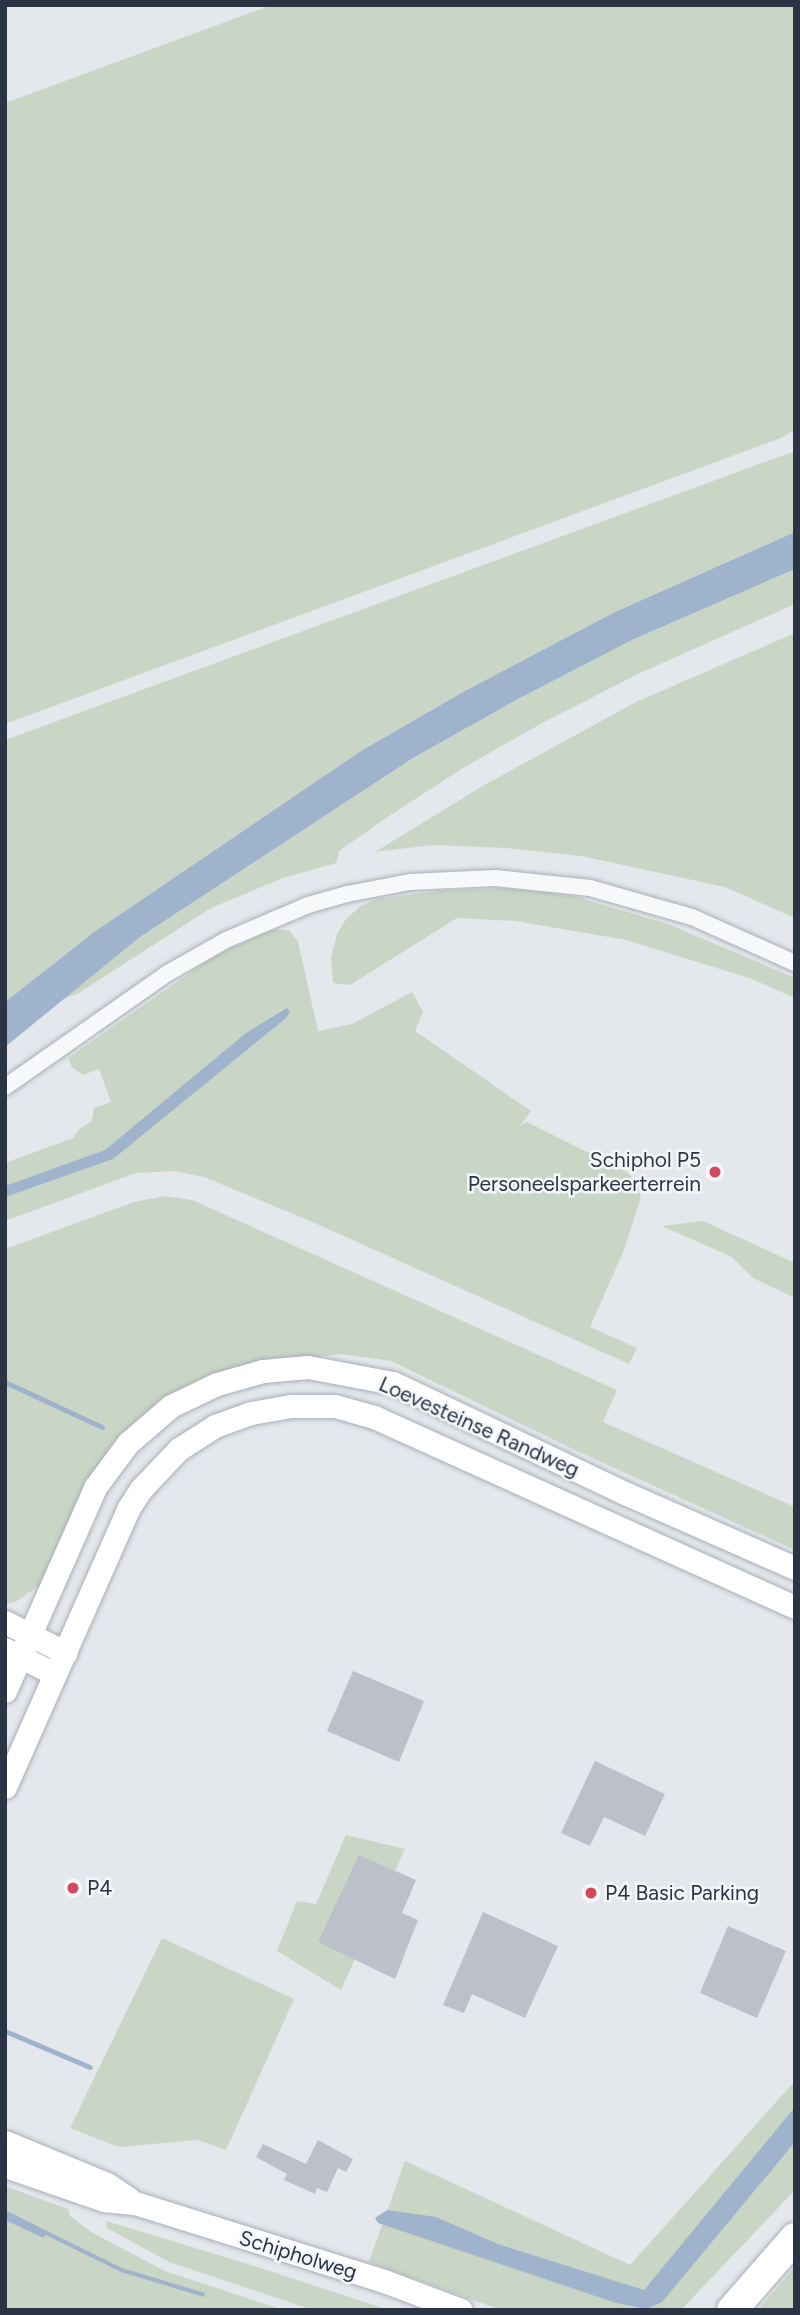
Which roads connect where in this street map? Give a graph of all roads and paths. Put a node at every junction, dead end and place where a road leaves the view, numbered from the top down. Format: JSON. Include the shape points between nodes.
{"nodes":[{"id":1,"x":795,"y":963,"type":"edge"},
{"id":2,"x":5,"y":1087,"type":"edge"},
{"id":3,"x":795,"y":1569,"type":"edge"},
{"id":4,"x":795,"y":1607,"type":"edge"},
{"id":5,"x":5,"y":1622,"type":"edge"},
{"id":6,"x":32,"y":1633,"type":"junction"},
{"id":7,"x":13,"y":1652,"type":"edge"},
{"id":8,"x":66,"y":1653,"type":"junction"},
{"id":9,"x":55,"y":1674,"type":"junction"},
{"id":10,"x":5,"y":1691,"type":"edge"},
{"id":11,"x":5,"y":1787,"type":"edge"},
{"id":12,"x":5,"y":2142,"type":"edge"},
{"id":13,"x":5,"y":2166,"type":"edge"},
{"id":14,"x":135,"y":2203,"type":"junction"},
{"id":15,"x":795,"y":2238,"type":"edge"},
{"id":16,"x":461,"y":2310,"type":"edge"},
{"id":17,"x":732,"y":2310,"type":"edge"}],
"edges":[{"from":1,"to":2,"type":"street","via":[[692,917],[590,888],[495,878],[410,882],[308,905],[226,940],[168,973]]},
{"from":3,"to":6,"type":"street","name":"Loevesteinse Randweg","via":[[393,1382],[307,1367],[263,1371],[217,1384],[171,1406],[128,1443],[96,1486]]},
{"from":4,"to":8,"type":"street","name":"Loevesteinse Randweg","via":[[374,1417],[335,1406],[291,1406],[215,1426],[178,1449],[159,1468],[128,1509]]},
{"from":5,"to":6,"type":"street"},
{"from":6,"to":7,"type":"street","name":"Loevesteinse Randweg"},
{"from":6,"to":8,"type":"street"},
{"from":7,"to":9,"type":"street"},
{"from":7,"to":10,"type":"street","name":"Loevesteinse Randweg"},
{"from":8,"to":9,"type":"street","name":"Loevesteinse Randweg"},
{"from":9,"to":11,"type":"street","name":"Loevesteinse Randweg"},
{"from":12,"to":14,"type":"street","name":"Schipholweg","via":[[107,2184]]},
{"from":13,"to":14,"type":"street","name":"Schipholweg","via":[[104,2200]]},
{"from":14,"to":16,"type":"street","name":"Schipholweg","via":[[384,2281]]},
{"from":15,"to":17,"type":"highway"}]}
